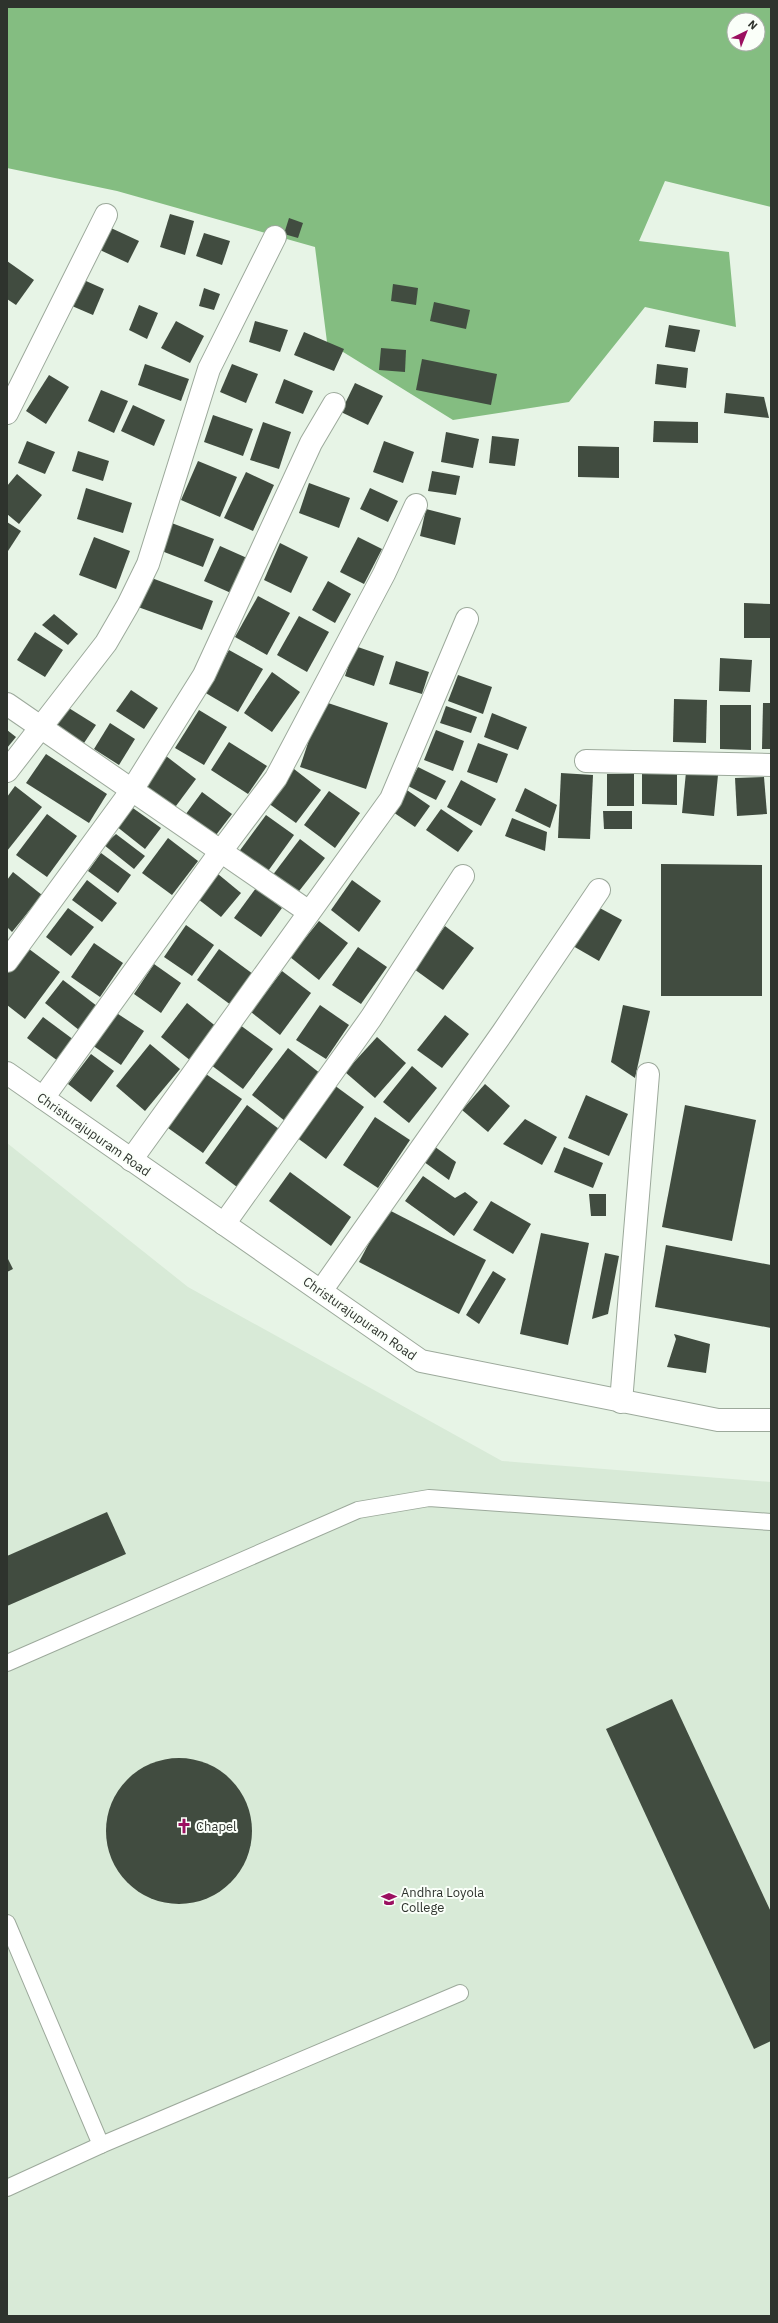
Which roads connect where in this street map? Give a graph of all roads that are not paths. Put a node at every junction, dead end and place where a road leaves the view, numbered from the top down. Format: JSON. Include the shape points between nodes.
{"nodes":[{"id":1,"x":106,"y":215,"type":"dead end"},
{"id":2,"x":275,"y":237,"type":"dead end"},
{"id":3,"x":334,"y":404,"type":"dead end"},
{"id":4,"x":7,"y":413,"type":"edge"},
{"id":5,"x":416,"y":505,"type":"dead end"},
{"id":6,"x":467,"y":619,"type":"dead end"},
{"id":7,"x":7,"y":704,"type":"edge"},
{"id":8,"x":40,"y":728,"type":"junction"},
{"id":9,"x":586,"y":761,"type":"dead end"},
{"id":10,"x":771,"y":765,"type":"edge"},
{"id":11,"x":7,"y":771,"type":"edge"},
{"id":12,"x":132,"y":790,"type":"junction"},
{"id":13,"x":221,"y":850,"type":"junction"},
{"id":14,"x":463,"y":876,"type":"dead end"},
{"id":15,"x":599,"y":890,"type":"dead end"},
{"id":16,"x":309,"y":912,"type":"junction"},
{"id":17,"x":7,"y":961,"type":"edge"},
{"id":18,"x":7,"y":1073,"type":"edge"},
{"id":19,"x":648,"y":1074,"type":"dead end"},
{"id":20,"x":43,"y":1098,"type":"junction"},
{"id":21,"x":131,"y":1160,"type":"junction"},
{"id":22,"x":224,"y":1224,"type":"junction"},
{"id":23,"x":320,"y":1291,"type":"junction"},
{"id":24,"x":620,"y":1402,"type":"junction"},
{"id":25,"x":771,"y":1420,"type":"edge"},
{"id":26,"x":771,"y":1522,"type":"edge"},
{"id":27,"x":7,"y":1663,"type":"edge"},
{"id":28,"x":7,"y":1923,"type":"edge"},
{"id":29,"x":460,"y":1993,"type":"dead end"},
{"id":30,"x":101,"y":2146,"type":"junction"},
{"id":31,"x":7,"y":2188,"type":"edge"}],
"edges":[{"from":1,"to":4,"type":"street"},
{"from":2,"to":8,"type":"street","via":[[209,369],[148,564],[106,643]]},
{"from":3,"to":12,"type":"street","via":[[311,443],[204,675]]},
{"from":5,"to":13,"type":"street","via":[[384,574],[276,778]]},
{"from":6,"to":16,"type":"street","via":[[391,799]]},
{"from":7,"to":8,"type":"street"},
{"from":8,"to":11,"type":"street"},
{"from":8,"to":12,"type":"street"},
{"from":9,"to":10,"type":"street"},
{"from":12,"to":13,"type":"street"},
{"from":12,"to":17,"type":"street"},
{"from":13,"to":16,"type":"street"},
{"from":13,"to":20,"type":"street"},
{"from":14,"to":22,"type":"street","via":[[371,1018]]},
{"from":15,"to":23,"type":"street","via":[[503,1032]]},
{"from":16,"to":21,"type":"street"},
{"from":18,"to":20,"type":"street","name":"Christurajupuram Road"},
{"from":19,"to":24,"type":"street"},
{"from":20,"to":21,"type":"street","name":"Christurajupuram Road"},
{"from":21,"to":22,"type":"street","name":"Christurajupuram Road"},
{"from":22,"to":23,"type":"street","name":"Christurajupuram Road"},
{"from":23,"to":24,"type":"street","name":"Christurajupuram Road","via":[[421,1361]]},
{"from":24,"to":25,"type":"street","name":"Christurajupuram Road","via":[[718,1420]]},
{"from":26,"to":27,"type":"lane","via":[[429,1498],[358,1510]]},
{"from":28,"to":30,"type":"lane"},
{"from":29,"to":30,"type":"lane"},
{"from":30,"to":31,"type":"lane"}]}
